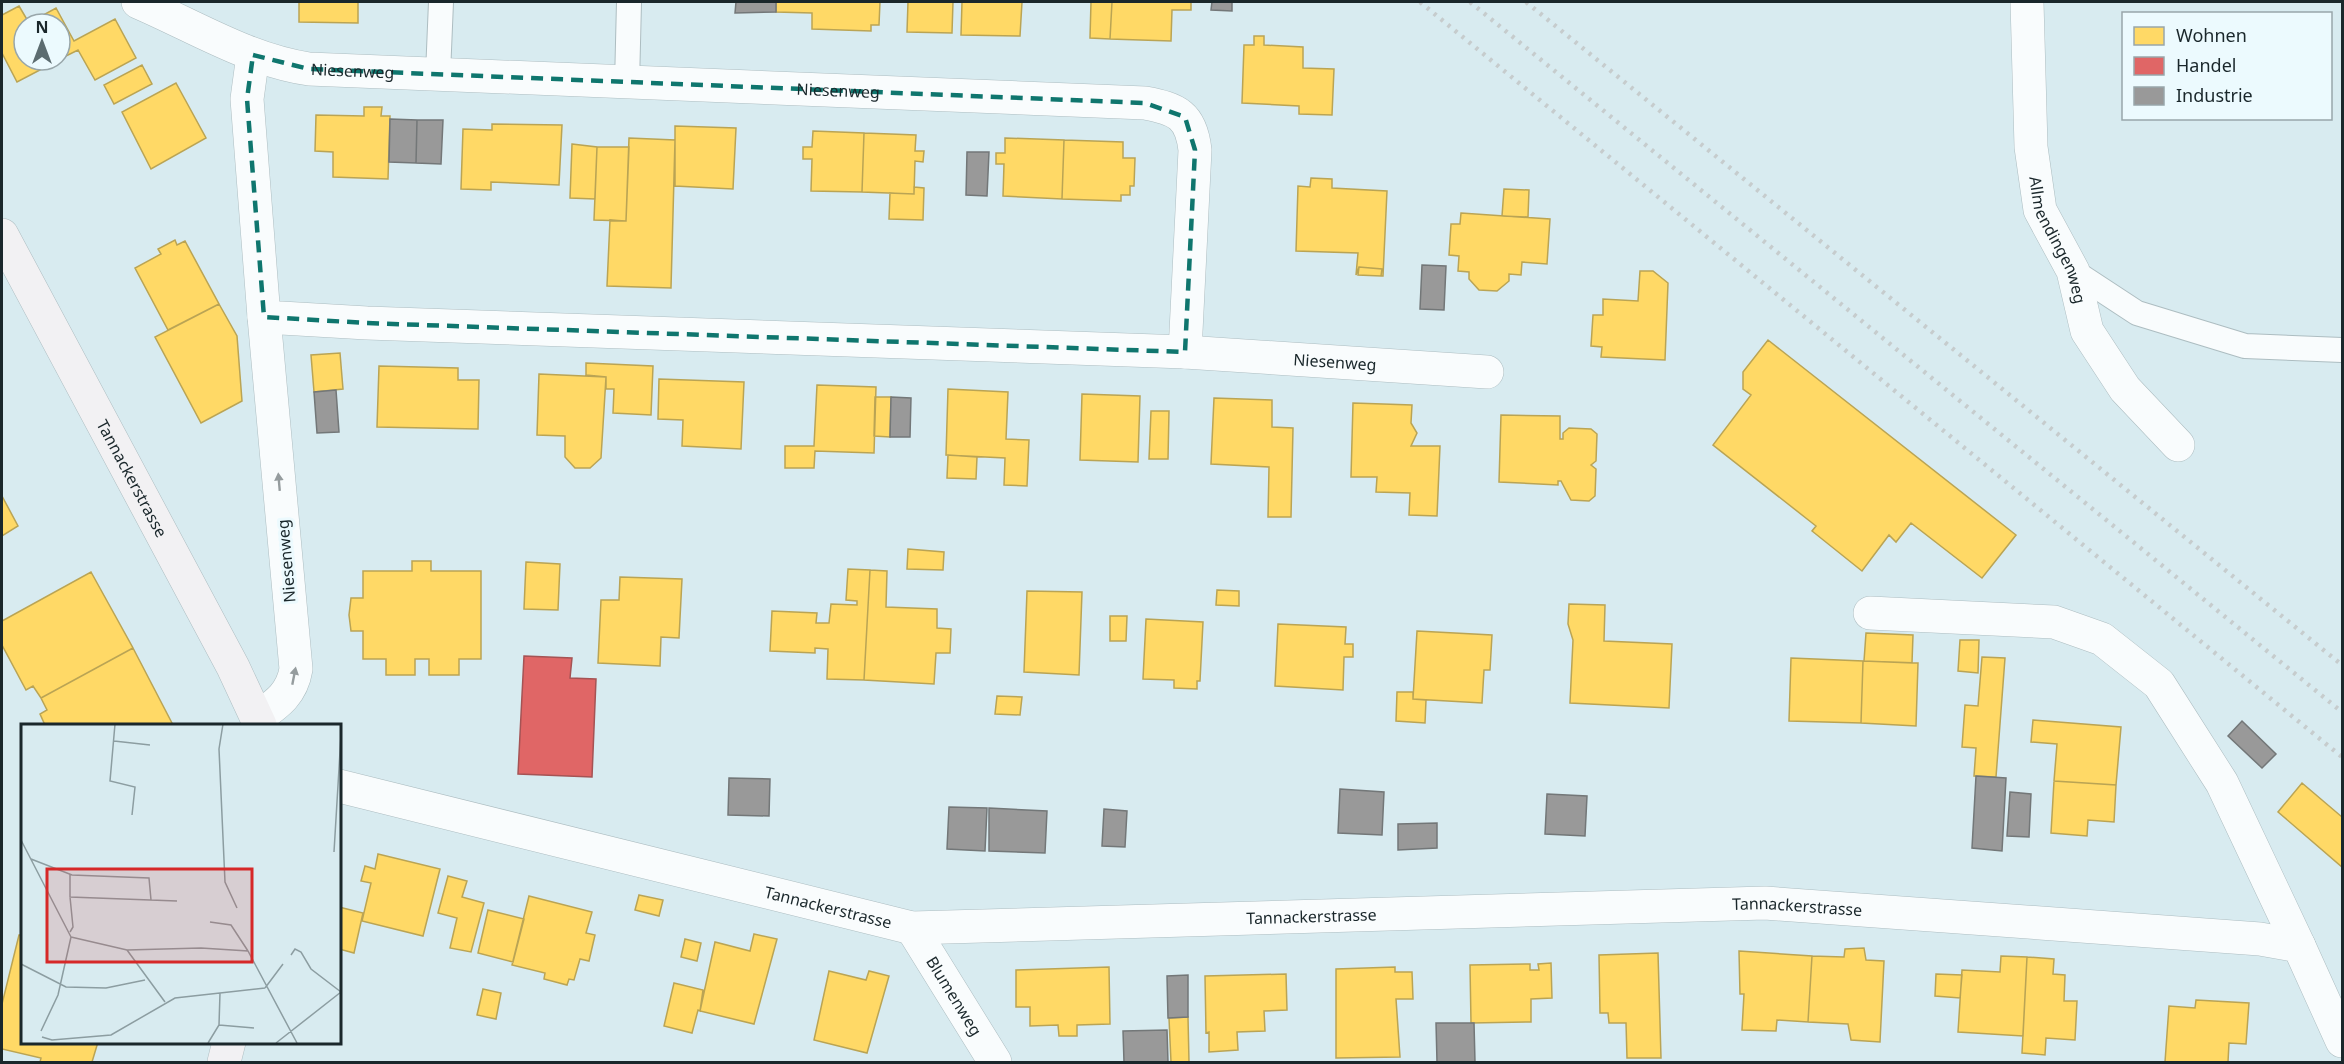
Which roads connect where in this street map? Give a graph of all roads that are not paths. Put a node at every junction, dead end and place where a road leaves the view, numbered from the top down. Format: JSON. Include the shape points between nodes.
{"nodes":[{"id":1,"x":138,"y":2,"type":"edge"},
{"id":2,"x":441,"y":2,"type":"edge"},
{"id":3,"x":629,"y":2,"type":"edge"},
{"id":4,"x":2027,"y":2,"type":"edge"},
{"id":5,"x":253,"y":55,"type":"junction"},
{"id":6,"x":438,"y":74,"type":"junction"},
{"id":7,"x":627,"y":84,"type":"junction"},
{"id":8,"x":2,"y":234,"type":"edge"},
{"id":9,"x":2073,"y":271,"type":"junction"},
{"id":10,"x":264,"y":317,"type":"junction"},
{"id":11,"x":2343,"y":350,"type":"edge"},
{"id":12,"x":1185,"y":352,"type":"junction"},
{"id":13,"x":1486,"y":372,"type":"dead end"},
{"id":14,"x":2178,"y":445,"type":"dead end"},
{"id":15,"x":1869,"y":613,"type":"dead end"},
{"id":16,"x":258,"y":721,"type":"edge"},
{"id":17,"x":340,"y":786,"type":"edge"},
{"id":18,"x":912,"y":928,"type":"junction"},
{"id":19,"x":2299,"y":946,"type":"junction"},
{"id":20,"x":2343,"y":1041,"type":"edge"},
{"id":21,"x":229,"y":1043,"type":"edge"},
{"id":22,"x":224,"y":1062,"type":"edge"},
{"id":23,"x":995,"y":1062,"type":"edge"}],
"edges":[{"from":1,"to":5,"type":"street","name":"Niesenweg"},
{"from":2,"to":6,"type":"lane"},
{"from":3,"to":7,"type":"lane"},
{"from":4,"to":9,"type":"street","name":"Allmendingenweg","via":[[2031,147],[2040,210]]},
{"from":5,"to":6,"type":"street","name":"Niesenweg","via":[[309,69]]},
{"from":5,"to":10,"type":"street","name":"Niesenweg","via":[[247,99]]},
{"from":6,"to":7,"type":"street","name":"Niesenweg"},
{"from":7,"to":12,"type":"street","name":"Niesenweg","via":[[1145,103],[1168,107],[1185,117],[1193,133],[1195,150]]},
{"from":8,"to":16,"type":"street","name":"Tannackerstrasse"},
{"from":9,"to":11,"type":"lane","via":[[2137,313],[2245,346]]},
{"from":9,"to":14,"type":"street","name":"Allmendingenweg","via":[[2087,331],[2125,388]]},
{"from":10,"to":12,"type":"street","name":"Niesenweg"},
{"from":16,"to":10,"type":"street","name":"Niesenweg","one_way":true,"via":[[284,699],[294,684],[296,669]]},
{"from":12,"to":13,"type":"street","name":"Niesenweg"},
{"from":15,"to":19,"type":"street","via":[[2054,622],[2102,639],[2159,684],[2222,783]]},
{"from":17,"to":18,"type":"street","name":"Tannackerstrasse"},
{"from":18,"to":19,"type":"street","name":"Tannackerstrasse","via":[[1765,903],[2260,939]]},
{"from":18,"to":23,"type":"street","name":"Blumenweg"},
{"from":19,"to":20,"type":"street"},
{"from":21,"to":22,"type":"street"}]}
